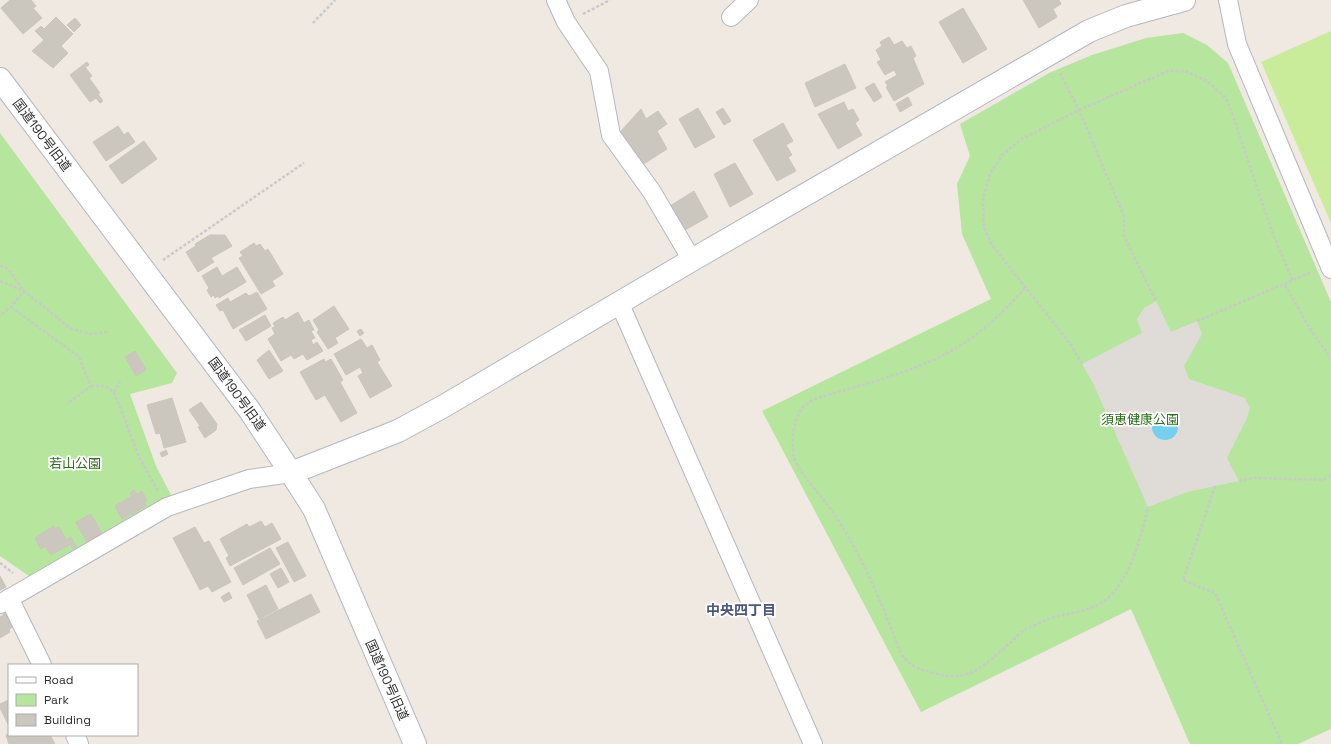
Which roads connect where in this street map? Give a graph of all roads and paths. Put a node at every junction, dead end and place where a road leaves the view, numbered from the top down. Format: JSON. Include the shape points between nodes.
{"nodes":[{"id":1,"x":335,"y":0,"type":"edge"},
{"id":2,"x":556,"y":0,"type":"edge"},
{"id":3,"x":610,"y":0,"type":"edge"},
{"id":4,"x":749,"y":0,"type":"edge"},
{"id":5,"x":1228,"y":0,"type":"edge"},
{"id":6,"x":1173,"y":2,"type":"edge"},
{"id":7,"x":731,"y":17,"type":"dead end"},
{"id":8,"x":566,"y":22,"type":"junction"},
{"id":9,"x":313,"y":23,"type":"dead end"},
{"id":10,"x":1050,"y":52,"type":"junction"},
{"id":11,"x":0,"y":79,"type":"edge"},
{"id":12,"x":1079,"y":110,"type":"junction"},
{"id":13,"x":304,"y":163,"type":"dead end"},
{"id":14,"x":692,"y":260,"type":"junction"},
{"id":15,"x":0,"y":266,"type":"edge"},
{"id":16,"x":1331,"y":269,"type":"edge"},
{"id":17,"x":145,"y":272,"type":"junction"},
{"id":18,"x":0,"y":281,"type":"edge"},
{"id":19,"x":1284,"y":285,"type":"junction"},
{"id":20,"x":1025,"y":288,"type":"junction"},
{"id":21,"x":24,"y":291,"type":"junction"},
{"id":22,"x":1156,"y":301,"type":"dead end"},
{"id":23,"x":619,"y":302,"type":"junction"},
{"id":24,"x":11,"y":307,"type":"junction"},
{"id":25,"x":0,"y":316,"type":"edge"},
{"id":26,"x":1197,"y":321,"type":"dead end"},
{"id":27,"x":108,"y":332,"type":"dead end"},
{"id":28,"x":1331,"y":358,"type":"edge"},
{"id":29,"x":1082,"y":364,"type":"dead end"},
{"id":30,"x":120,"y":382,"type":"dead end"},
{"id":31,"x":91,"y":386,"type":"junction"},
{"id":32,"x":114,"y":392,"type":"junction"},
{"id":33,"x":67,"y":404,"type":"dead end"},
{"id":34,"x":291,"y":473,"type":"junction"},
{"id":35,"x":1331,"y":475,"type":"edge"},
{"id":36,"x":1239,"y":481,"type":"dead end"},
{"id":37,"x":1215,"y":486,"type":"dead end"},
{"id":38,"x":167,"y":506,"type":"junction"},
{"id":39,"x":1148,"y":508,"type":"dead end"},
{"id":40,"x":4,"y":601,"type":"edge"},
{"id":41,"x":41,"y":664,"type":"edge"},
{"id":42,"x":415,"y":744,"type":"edge"},
{"id":43,"x":813,"y":744,"type":"edge"},
{"id":44,"x":1282,"y":744,"type":"edge"}],
"edges":[{"from":1,"to":9,"type":"path"},
{"from":2,"to":8,"type":"street"},
{"from":3,"to":8,"type":"path"},
{"from":4,"to":7,"type":"street"},
{"from":5,"to":16,"type":"street","via":[[1237,44]]},
{"from":6,"to":10,"type":"street","via":[[1126,16],[1089,31]]},
{"from":8,"to":14,"type":"street","via":[[599,71],[611,135],[652,192]]},
{"from":10,"to":12,"type":"path"},
{"from":10,"to":14,"type":"street"},
{"from":11,"to":17,"type":"street","name":"国道190号旧道"},
{"from":12,"to":19,"type":"path","via":[[1168,71],[1185,71],[1207,81],[1225,97],[1231,110],[1274,237],[1293,281]]},
{"from":12,"to":20,"type":"path","via":[[1020,140],[1002,155],[990,174],[983,199],[984,228],[992,245]]},
{"from":12,"to":22,"type":"path","via":[[1124,216],[1124,236]]},
{"from":13,"to":17,"type":"path"},
{"from":14,"to":23,"type":"street"},
{"from":15,"to":21,"type":"path","via":[[8,270]]},
{"from":17,"to":34,"type":"street","name":"国道190号旧道","via":[[250,411]]},
{"from":18,"to":21,"type":"path"},
{"from":19,"to":26,"type":"path"},
{"from":19,"to":28,"type":"path"},
{"from":20,"to":29,"type":"path","via":[[1071,345]]},
{"from":20,"to":39,"type":"path","via":[[1001,314],[962,345],[918,367],[812,400],[801,409],[794,426],[792,443],[795,458],[808,480],[835,514],[868,574],[901,654],[910,665],[949,678],[970,674],[1024,631],[1105,600],[1118,586],[1129,564],[1143,533]]},
{"from":21,"to":24,"type":"path"},
{"from":21,"to":27,"type":"path","via":[[70,328],[90,334]]},
{"from":23,"to":34,"type":"street","via":[[398,431]]},
{"from":23,"to":43,"type":"street"},
{"from":24,"to":25,"type":"path"},
{"from":24,"to":31,"type":"path","via":[[79,357]]},
{"from":30,"to":32,"type":"path"},
{"from":31,"to":32,"type":"path","via":[[105,386]]},
{"from":31,"to":33,"type":"path"},
{"from":32,"to":38,"type":"path","via":[[140,459]]},
{"from":34,"to":38,"type":"street","via":[[249,479]]},
{"from":34,"to":42,"type":"street","name":"国道190号旧道","via":[[314,509]]},
{"from":35,"to":36,"type":"path","via":[[1322,480],[1253,478]]},
{"from":37,"to":44,"type":"path","via":[[1183,580],[1215,593]]},
{"from":38,"to":40,"type":"street"},
{"from":40,"to":41,"type":"street"}]}
